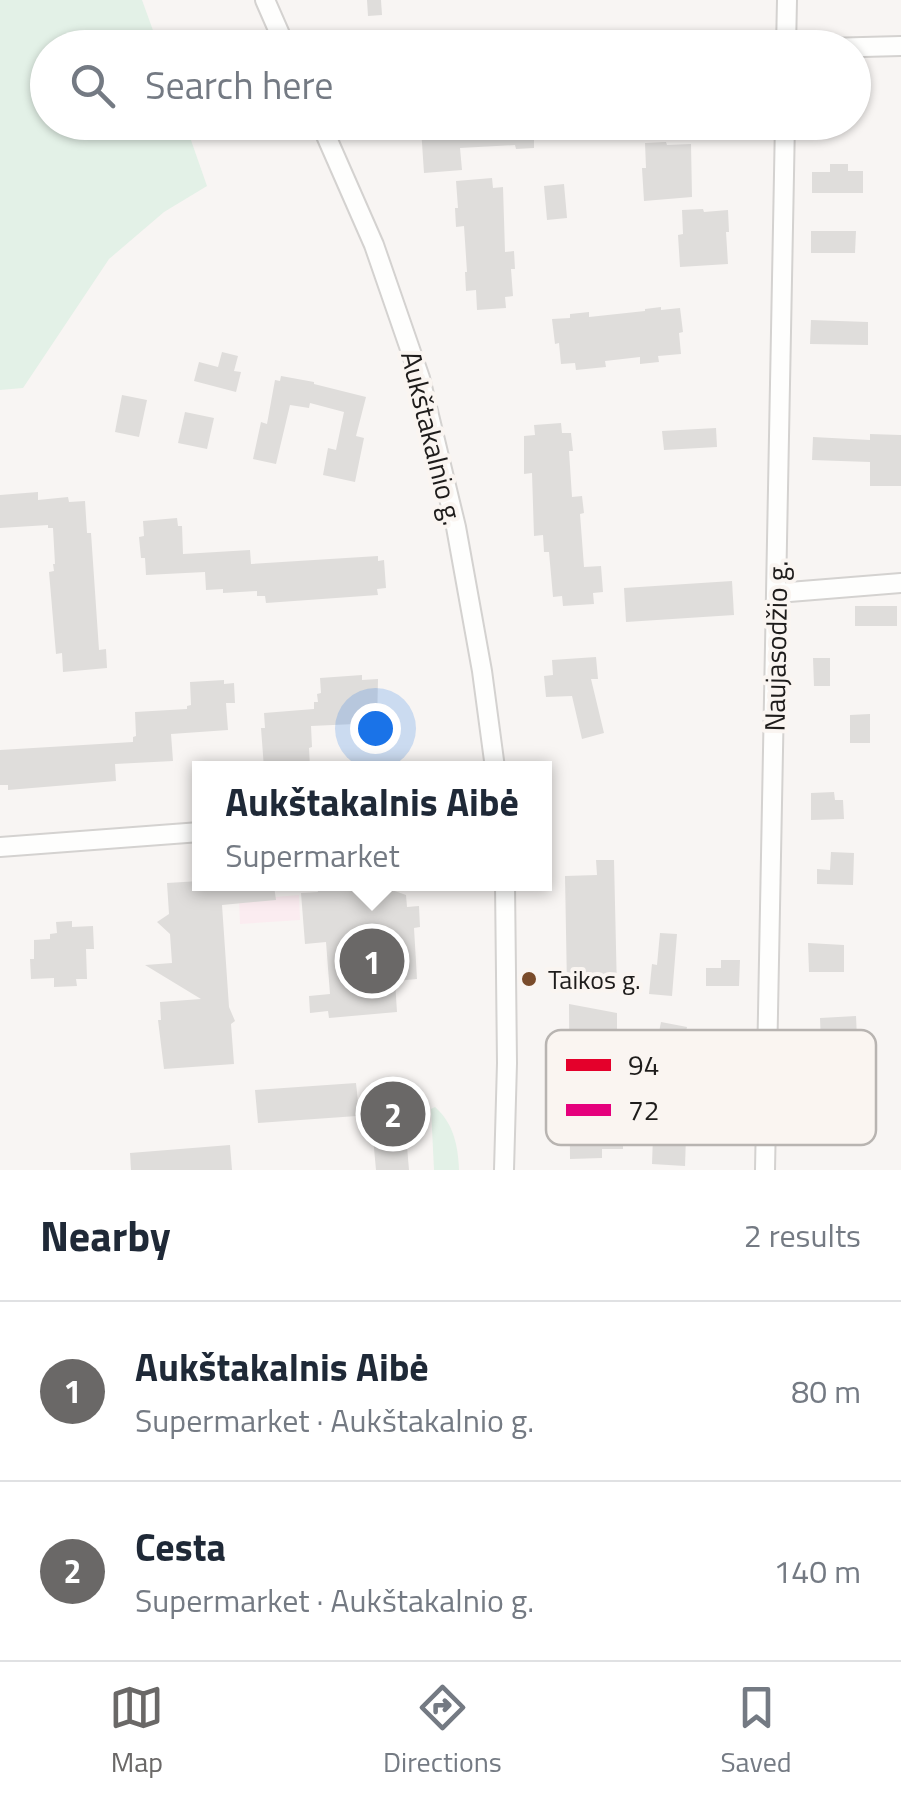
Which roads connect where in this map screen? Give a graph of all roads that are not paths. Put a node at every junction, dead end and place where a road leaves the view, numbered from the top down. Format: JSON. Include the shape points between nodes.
{"nodes":[{"id":1,"x":265,"y":0,"type":"edge"},
{"id":2,"x":787,"y":0,"type":"edge"},
{"id":3,"x":278,"y":30,"type":"edge"},
{"id":4,"x":786,"y":30,"type":"edge"},
{"id":5,"x":901,"y":46,"type":"edge"},
{"id":6,"x":871,"y":47,"type":"edge"},
{"id":7,"x":328,"y":140,"type":"edge"},
{"id":8,"x":785,"y":140,"type":"edge"},
{"id":9,"x":901,"y":583,"type":"edge"},
{"id":10,"x":777,"y":593,"type":"junction"},
{"id":11,"x":494,"y":761,"type":"edge"},
{"id":12,"x":192,"y":833,"type":"edge"},
{"id":13,"x":0,"y":847,"type":"edge"},
{"id":14,"x":505,"y":891,"type":"edge"},
{"id":15,"x":769,"y":1030,"type":"edge"},
{"id":16,"x":766,"y":1145,"type":"edge"},
{"id":17,"x":504,"y":1170,"type":"edge"},
{"id":18,"x":766,"y":1170,"type":"edge"}],
"edges":[{"from":1,"to":3,"type":"street"},
{"from":2,"to":4,"type":"street"},
{"from":5,"to":6,"type":"street"},
{"from":7,"to":11,"type":"street","name":"Aukštakalnio g.","via":[[374,245],[420,378],[456,527]]},
{"from":8,"to":10,"type":"street","name":"Naujasodžio g."},
{"from":9,"to":10,"type":"street"},
{"from":10,"to":15,"type":"street","name":"Naujasodžio g."},
{"from":12,"to":13,"type":"street"},
{"from":14,"to":17,"type":"street"},
{"from":16,"to":18,"type":"street","name":"Naujasodžio g."}]}
